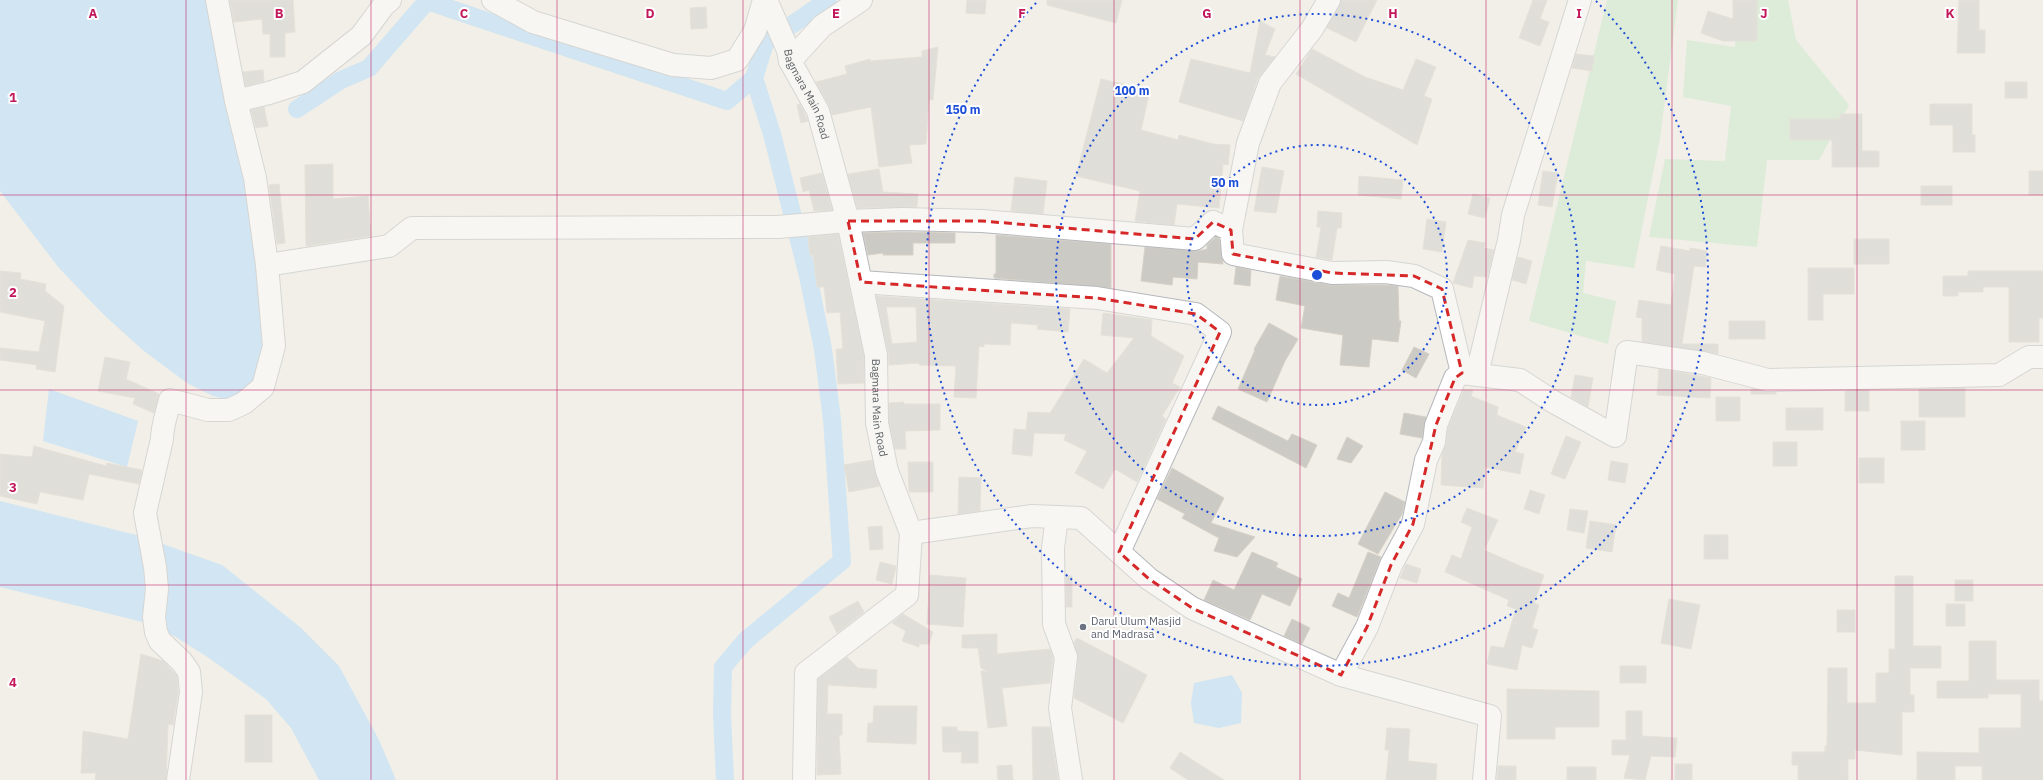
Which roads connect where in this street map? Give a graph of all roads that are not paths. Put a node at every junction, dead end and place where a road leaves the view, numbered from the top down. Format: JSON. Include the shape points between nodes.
{"nodes":[{"id":1,"x":217,"y":0,"type":"edge"},
{"id":2,"x":390,"y":0,"type":"edge"},
{"id":3,"x":493,"y":0,"type":"edge"},
{"id":4,"x":861,"y":0,"type":"edge"},
{"id":5,"x":1329,"y":0,"type":"edge"},
{"id":6,"x":1580,"y":0,"type":"edge"},
{"id":7,"x":767,"y":5,"type":"edge"},
{"id":8,"x":789,"y":56,"type":"junction"},
{"id":9,"x":236,"y":101,"type":"junction"},
{"id":10,"x":848,"y":220,"type":"junction"},
{"id":11,"x":1231,"y":230,"type":"junction"},
{"id":12,"x":267,"y":265,"type":"junction"},
{"id":13,"x":861,"y":282,"type":"junction"},
{"id":14,"x":2043,"y":357,"type":"edge"},
{"id":15,"x":1469,"y":373,"type":"junction"},
{"id":16,"x":1057,"y":517,"type":"junction"},
{"id":17,"x":911,"y":533,"type":"junction"},
{"id":18,"x":1119,"y":552,"type":"junction"},
{"id":19,"x":1341,"y":675,"type":"junction"},
{"id":20,"x":178,"y":780,"type":"edge"},
{"id":21,"x":804,"y":780,"type":"edge"},
{"id":22,"x":1071,"y":780,"type":"edge"},
{"id":23,"x":1484,"y":780,"type":"edge"}],
"edges":[{"from":1,"to":9,"type":"street"},
{"from":2,"to":9,"type":"street","via":[[361,36],[304,82]]},
{"from":3,"to":7,"type":"street","via":[[533,22],[672,65],[711,68],[737,60]]},
{"from":4,"to":8,"type":"street","via":[[822,26]]},
{"from":5,"to":11,"type":"street","via":[[1312,29],[1270,83],[1248,144]]},
{"from":6,"to":15,"type":"street","via":[[1513,215],[1509,240]]},
{"from":7,"to":8,"type":"street","name":"Bagmara Main Road"},
{"from":8,"to":10,"type":"street","name":"Bagmara Main Road","via":[[818,111]]},
{"from":9,"to":12,"type":"street","via":[[255,178]]},
{"from":10,"to":11,"type":"street","via":[[982,221],[1195,239],[1213,222]]},
{"from":10,"to":12,"type":"street","via":[[778,227],[412,228],[389,246]]},
{"from":10,"to":13,"type":"street","name":"Bagmara Main Road"},
{"from":11,"to":15,"type":"street","via":[[1233,254],[1332,273],[1386,272],[1414,276],[1442,289]]},
{"from":12,"to":20,"type":"street","via":[[274,346],[263,387],[253,397],[229,410],[208,410],[170,400],[145,513],[156,568],[156,632],[160,640],[182,662],[189,672],[191,681]]},
{"from":13,"to":17,"type":"street","name":"Bagmara Main Road","via":[[876,355],[877,423],[887,471]]},
{"from":13,"to":18,"type":"street","via":[[1097,298],[1196,314],[1220,332]]},
{"from":14,"to":15,"type":"street","via":[[2029,357],[1999,375],[1768,380],[1703,363],[1627,352],[1615,436],[1520,380]]},
{"from":15,"to":19,"type":"street","via":[[1455,378],[1426,460],[1413,524],[1391,565],[1367,627]]},
{"from":16,"to":17,"type":"street","via":[[1032,516]]},
{"from":16,"to":18,"type":"street","via":[[1081,518]]},
{"from":16,"to":22,"type":"street","via":[[1053,548],[1054,624],[1066,657],[1060,708]]},
{"from":17,"to":21,"type":"street","name":"Bagmara Main Road","via":[[907,595],[806,673]]},
{"from":18,"to":19,"type":"street","via":[[1150,579],[1192,608]]},
{"from":19,"to":23,"type":"street","via":[[1490,716]]}]}
